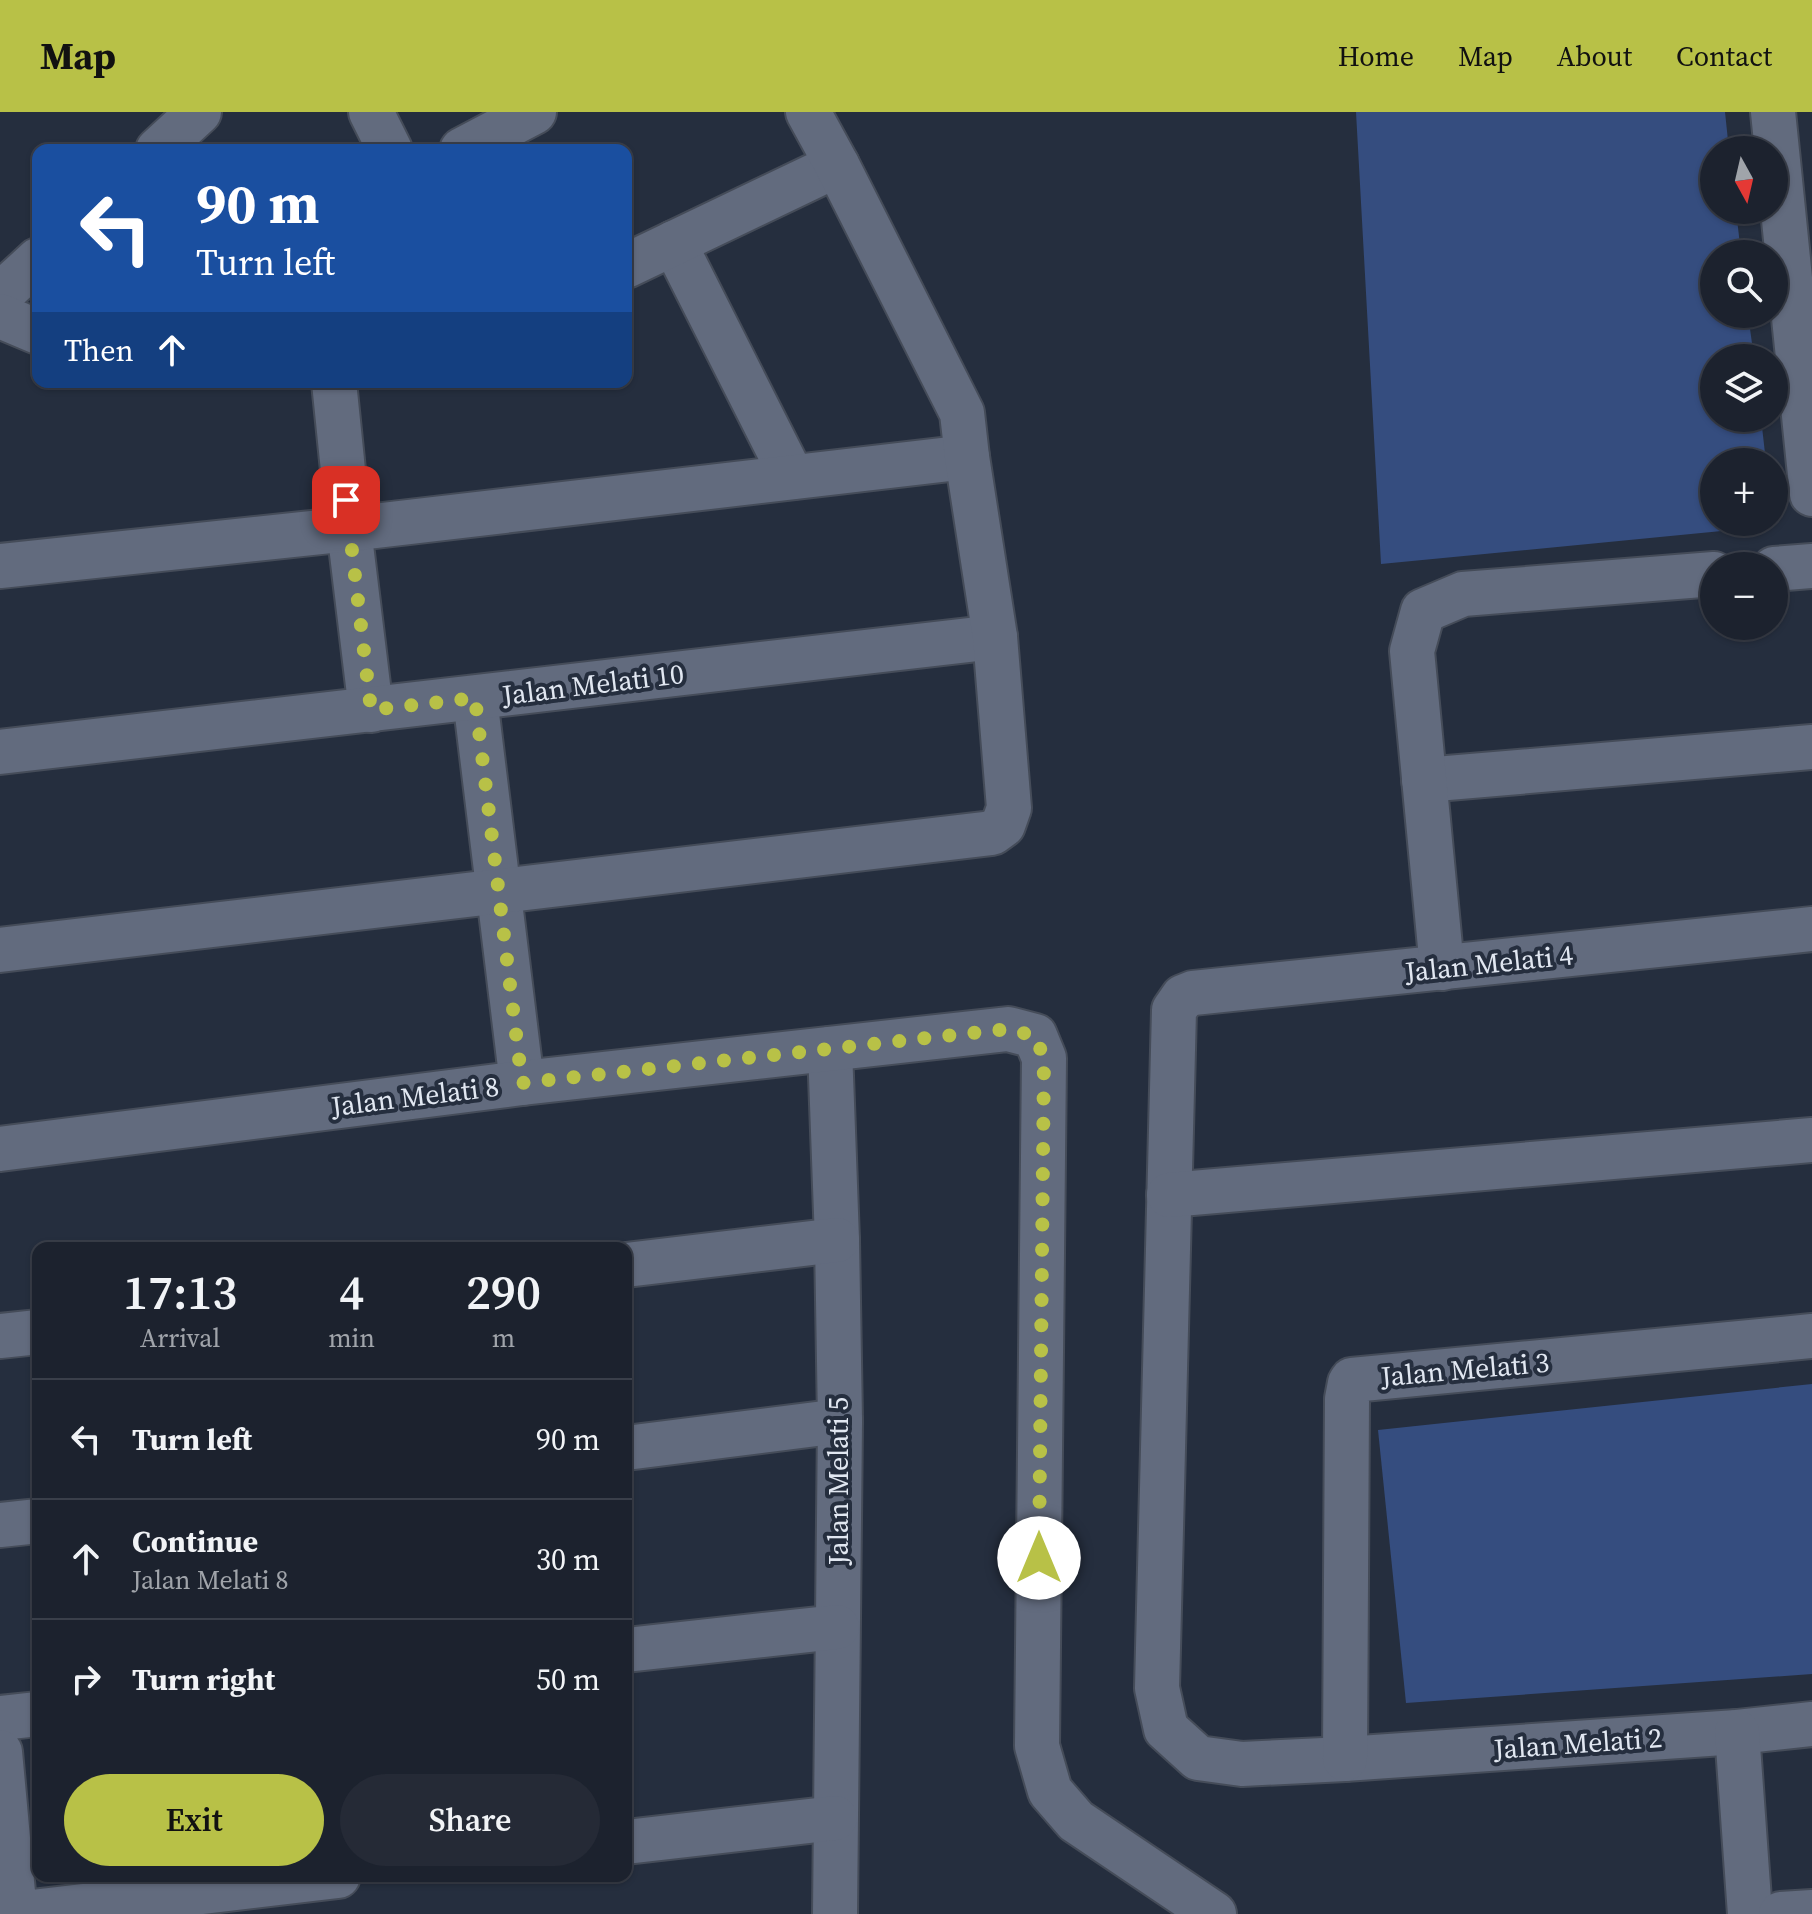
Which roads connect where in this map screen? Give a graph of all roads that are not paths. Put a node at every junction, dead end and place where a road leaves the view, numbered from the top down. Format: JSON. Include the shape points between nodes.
{"nodes":[{"id":1,"x":199,"y":112,"type":"edge"},
{"id":2,"x":371,"y":112,"type":"edge"},
{"id":3,"x":534,"y":112,"type":"edge"},
{"id":4,"x":808,"y":112,"type":"edge"},
{"id":5,"x":1773,"y":112,"type":"edge"},
{"id":6,"x":164,"y":144,"type":"edge"},
{"id":7,"x":387,"y":144,"type":"edge"},
{"id":8,"x":473,"y":144,"type":"edge"},
{"id":9,"x":837,"y":165,"type":"junction"},
{"id":10,"x":674,"y":243,"type":"junction"},
{"id":11,"x":632,"y":263,"type":"edge"},
{"id":12,"x":32,"y":266,"type":"edge"},
{"id":13,"x":0,"y":295,"type":"edge"},
{"id":14,"x":0,"y":316,"type":"edge"},
{"id":15,"x":32,"y":329,"type":"edge"},
{"id":16,"x":335,"y":388,"type":"edge"},
{"id":17,"x":967,"y":457,"type":"junction"},
{"id":18,"x":792,"y":477,"type":"junction"},
{"id":19,"x":1812,"y":494,"type":"edge"},
{"id":20,"x":349,"y":529,"type":"junction"},
{"id":21,"x":0,"y":566,"type":"edge"},
{"id":22,"x":1812,"y":566,"type":"edge"},
{"id":23,"x":1788,"y":568,"type":"edge"},
{"id":24,"x":1700,"y":575,"type":"edge"},
{"id":25,"x":995,"y":637,"type":"junction"},
{"id":26,"x":475,"y":698,"type":"junction"},
{"id":27,"x":371,"y":710,"type":"junction"},
{"id":28,"x":1812,"y":747,"type":"edge"},
{"id":29,"x":0,"y":752,"type":"edge"},
{"id":30,"x":1424,"y":780,"type":"junction"},
{"id":31,"x":500,"y":891,"type":"junction"},
{"id":32,"x":1812,"y":929,"type":"edge"},
{"id":33,"x":0,"y":950,"type":"edge"},
{"id":34,"x":1442,"y":968,"type":"junction"},
{"id":35,"x":1174,"y":1010,"type":"joint"},
{"id":36,"x":830,"y":1049,"type":"junction"},
{"id":37,"x":522,"y":1083,"type":"junction"},
{"id":38,"x":1812,"y":1140,"type":"edge"},
{"id":39,"x":0,"y":1149,"type":"edge"},
{"id":40,"x":1169,"y":1195,"type":"junction"},
{"id":41,"x":837,"y":1240,"type":"junction"},
{"id":42,"x":632,"y":1264,"type":"edge"},
{"id":43,"x":32,"y":1333,"type":"edge"},
{"id":44,"x":0,"y":1336,"type":"edge"},
{"id":45,"x":1812,"y":1336,"type":"edge"},
{"id":46,"x":840,"y":1421,"type":"junction"},
{"id":47,"x":632,"y":1447,"type":"edge"},
{"id":48,"x":32,"y":1522,"type":"edge"},
{"id":49,"x":0,"y":1525,"type":"edge"},
{"id":50,"x":837,"y":1627,"type":"junction"},
{"id":51,"x":632,"y":1649,"type":"edge"},
{"id":52,"x":32,"y":1715,"type":"edge"},
{"id":53,"x":0,"y":1718,"type":"edge"},
{"id":54,"x":1812,"y":1724,"type":"edge"},
{"id":55,"x":1737,"y":1732,"type":"junction"},
{"id":56,"x":0,"y":1752,"type":"edge"},
{"id":57,"x":1345,"y":1759,"type":"junction"},
{"id":58,"x":835,"y":1818,"type":"junction"},
{"id":59,"x":632,"y":1841,"type":"edge"},
{"id":60,"x":287,"y":1882,"type":"edge"},
{"id":61,"x":1812,"y":1912,"type":"edge"},
{"id":62,"x":15,"y":1914,"type":"edge"},
{"id":63,"x":835,"y":1914,"type":"edge"},
{"id":64,"x":1214,"y":1914,"type":"edge"},
{"id":65,"x":1750,"y":1914,"type":"edge"},
{"id":66,"x":1781,"y":1914,"type":"edge"}],
"edges":[{"from":1,"to":6,"type":"street"},
{"from":2,"to":7,"type":"street"},
{"from":3,"to":8,"type":"street"},
{"from":4,"to":9,"type":"street"},
{"from":5,"to":19,"type":"street"},
{"from":9,"to":10,"type":"street"},
{"from":9,"to":17,"type":"street","via":[[962,413]]},
{"from":10,"to":11,"type":"street"},
{"from":10,"to":18,"type":"street"},
{"from":12,"to":13,"type":"street"},
{"from":14,"to":15,"type":"street"},
{"from":16,"to":20,"type":"street"},
{"from":17,"to":18,"type":"street"},
{"from":17,"to":25,"type":"street"},
{"from":18,"to":20,"type":"street"},
{"from":20,"to":21,"type":"street"},
{"from":20,"to":27,"type":"street"},
{"from":22,"to":23,"type":"street"},
{"from":24,"to":30,"type":"street","via":[[1463,594],[1423,611],[1412,651]]},
{"from":25,"to":26,"type":"street","name":"Jalan Melati 10"},
{"from":25,"to":31,"type":"street","via":[[1009,808],[1003,825],[992,833]]},
{"from":26,"to":27,"type":"street","name":"Jalan Melati 10"},
{"from":26,"to":31,"type":"street"},
{"from":27,"to":29,"type":"street","name":"Jalan Melati 10"},
{"from":28,"to":30,"type":"street"},
{"from":30,"to":34,"type":"street"},
{"from":31,"to":33,"type":"street"},
{"from":31,"to":37,"type":"street"},
{"from":32,"to":34,"type":"street","name":"Jalan Melati 4"},
{"from":34,"to":35,"type":"street","name":"Jalan Melati 4","via":[[1193,993]]},
{"from":35,"to":40,"type":"street","name":"Jalan Melati 2"},
{"from":36,"to":37,"type":"street","name":"Jalan Melati 8"},
{"from":36,"to":41,"type":"street","name":"Jalan Melati 5"},
{"from":36,"to":64,"type":"street","name":"Jalan Melati 8","via":[[1008,1029],[1035,1036],[1044,1058],[1037,1746],[1050,1791],[1076,1821]]},
{"from":37,"to":39,"type":"street","name":"Jalan Melati 8"},
{"from":38,"to":40,"type":"street"},
{"from":40,"to":57,"type":"street","name":"Jalan Melati 2","via":[[1157,1688],[1166,1729],[1198,1758],[1242,1764]]},
{"from":41,"to":42,"type":"street"},
{"from":41,"to":46,"type":"street","name":"Jalan Melati 5"},
{"from":43,"to":44,"type":"street"},
{"from":45,"to":57,"type":"street","name":"Jalan Melati 3","via":[[1352,1380],[1347,1399]]},
{"from":46,"to":47,"type":"street"},
{"from":46,"to":50,"type":"street","name":"Jalan Melati 5"},
{"from":48,"to":49,"type":"street"},
{"from":50,"to":51,"type":"street"},
{"from":50,"to":58,"type":"street","name":"Jalan Melati 5"},
{"from":52,"to":53,"type":"street"},
{"from":54,"to":55,"type":"street","name":"Jalan Melati 2"},
{"from":55,"to":57,"type":"street","name":"Jalan Melati 2"},
{"from":55,"to":65,"type":"street"},
{"from":56,"to":62,"type":"street"},
{"from":58,"to":59,"type":"street"},
{"from":58,"to":63,"type":"street","name":"Jalan Melati 5"},
{"from":60,"to":62,"type":"street"},
{"from":61,"to":66,"type":"street"}]}
